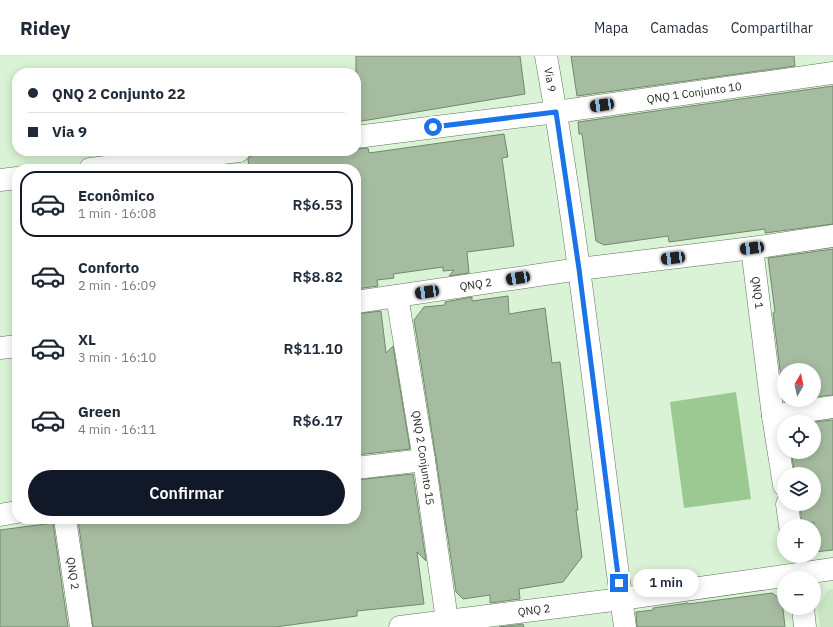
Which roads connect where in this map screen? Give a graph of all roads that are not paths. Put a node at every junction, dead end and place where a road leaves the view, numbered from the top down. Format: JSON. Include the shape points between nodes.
{"nodes":[{"id":1,"x":546,"y":56,"type":"edge"},
{"id":2,"x":833,"y":73,"type":"edge"},
{"id":3,"x":556,"y":112,"type":"junction"},
{"id":4,"x":361,"y":135,"type":"edge"},
{"id":5,"x":198,"y":156,"type":"edge"},
{"id":6,"x":131,"y":164,"type":"edge"},
{"id":7,"x":12,"y":179,"type":"edge"},
{"id":8,"x":0,"y":180,"type":"edge"},
{"id":9,"x":833,"y":236,"type":"edge"},
{"id":10,"x":752,"y":248,"type":"junction"},
{"id":11,"x":579,"y":269,"type":"junction"},
{"id":12,"x":397,"y":296,"type":"junction"},
{"id":13,"x":361,"y":301,"type":"edge"},
{"id":14,"x":12,"y":347,"type":"edge"},
{"id":15,"x":0,"y":348,"type":"edge"},
{"id":16,"x":833,"y":407,"type":"edge"},
{"id":17,"x":773,"y":416,"type":"junction"},
{"id":18,"x":424,"y":460,"type":"junction"},
{"id":19,"x":361,"y":467,"type":"edge"},
{"id":20,"x":781,"y":467,"type":"edge"},
{"id":21,"x":12,"y":513,"type":"edge"},
{"id":22,"x":0,"y":515,"type":"edge"},
{"id":23,"x":66,"y":524,"type":"edge"},
{"id":24,"x":797,"y":569,"type":"edge"},
{"id":25,"x":833,"y":569,"type":"edge"},
{"id":26,"x":621,"y":599,"type":"junction"},
{"id":27,"x":804,"y":615,"type":"edge"},
{"id":28,"x":448,"y":624,"type":"edge"},
{"id":29,"x":81,"y":627,"type":"edge"},
{"id":30,"x":400,"y":627,"type":"edge"},
{"id":31,"x":625,"y":627,"type":"edge"},
{"id":32,"x":805,"y":627,"type":"edge"}],
"edges":[{"from":1,"to":3,"type":"street","name":"Via 9"},
{"from":2,"to":3,"type":"street","name":"QNQ 1 Conjunto 10"},
{"from":3,"to":4,"type":"street","name":"QNQ 1 Conjunto 10"},
{"from":3,"to":11,"type":"street","name":"Via 9"},
{"from":5,"to":6,"type":"street"},
{"from":7,"to":8,"type":"street"},
{"from":9,"to":10,"type":"street"},
{"from":10,"to":11,"type":"street"},
{"from":10,"to":17,"type":"street","name":"QNQ 1"},
{"from":11,"to":12,"type":"street","name":"QNQ 2"},
{"from":11,"to":26,"type":"street","name":"Via 9"},
{"from":12,"to":13,"type":"street","name":"QNQ 2"},
{"from":12,"to":18,"type":"street","name":"QNQ 2 Conjunto 15"},
{"from":14,"to":15,"type":"street"},
{"from":16,"to":17,"type":"street"},
{"from":17,"to":20,"type":"street","name":"QNQ 1"},
{"from":18,"to":19,"type":"street"},
{"from":18,"to":28,"type":"street","name":"QNQ 2 Conjunto 15"},
{"from":21,"to":22,"type":"street"},
{"from":23,"to":29,"type":"street","name":"QNQ 2"},
{"from":24,"to":25,"type":"street"},
{"from":24,"to":26,"type":"street"},
{"from":26,"to":28,"type":"street","name":"QNQ 2"},
{"from":26,"to":31,"type":"street","name":"Via 9"},
{"from":27,"to":32,"type":"street"},
{"from":28,"to":30,"type":"street","name":"QNQ 2"}]}
